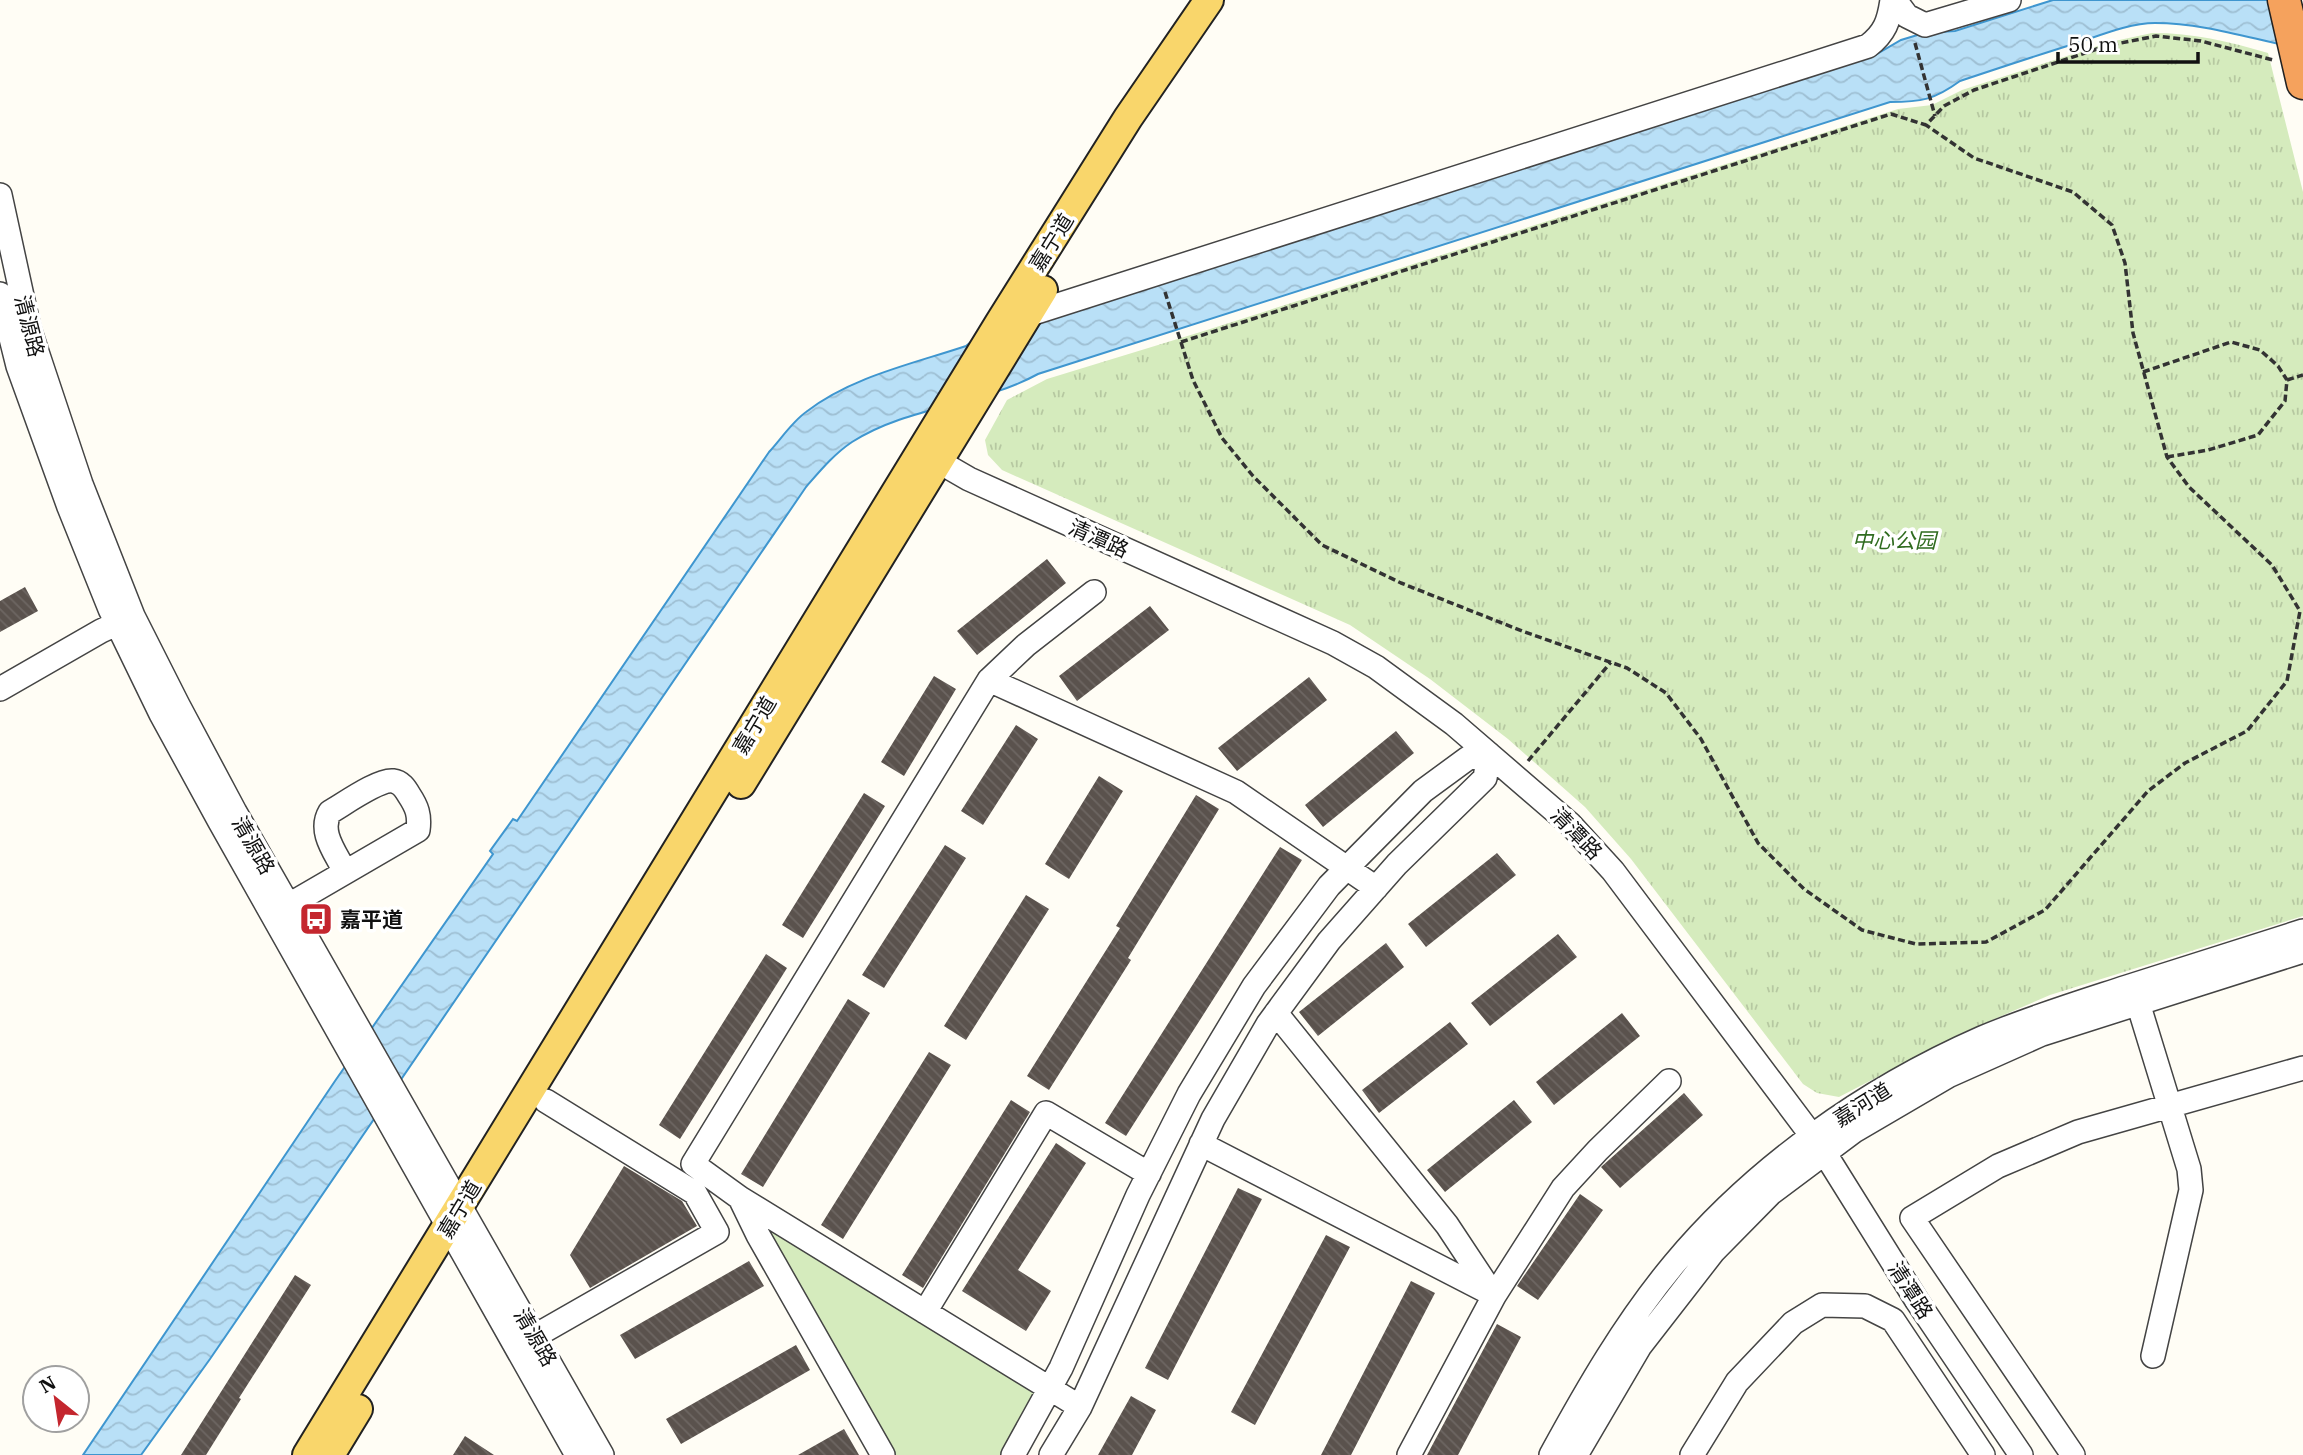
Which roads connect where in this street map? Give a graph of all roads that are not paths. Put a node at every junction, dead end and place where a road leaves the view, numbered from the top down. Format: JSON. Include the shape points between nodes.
{"nodes":[{"id":1,"x":1209,"y":0,"type":"edge"},
{"id":2,"x":1230,"y":0,"type":"edge"},
{"id":3,"x":2009,"y":0,"type":"edge"},
{"id":4,"x":2284,"y":0,"type":"edge"},
{"id":5,"x":1898,"y":5,"type":"edge"},
{"id":6,"x":2301,"y":73,"type":"edge"},
{"id":7,"x":0,"y":195,"type":"edge"},
{"id":8,"x":0,"y":295,"type":"edge"},
{"id":9,"x":1027,"y":315,"type":"junction"},
{"id":10,"x":13,"y":332,"type":"edge"},
{"id":11,"x":19,"y":366,"type":"edge"},
{"id":12,"x":930,"y":457,"type":"junction"},
{"id":13,"x":1094,"y":592,"type":"dead end"},
{"id":14,"x":122,"y":613,"type":"junction"},
{"id":15,"x":0,"y":671,"type":"edge"},
{"id":16,"x":989,"y":680,"type":"junction"},
{"id":17,"x":0,"y":689,"type":"edge"},
{"id":18,"x":1489,"y":754,"type":"junction"},
{"id":19,"x":1348,"y":868,"type":"junction"},
{"id":20,"x":345,"y":872,"type":"dead end"},
{"id":21,"x":1376,"y":888,"type":"junction"},
{"id":22,"x":289,"y":905,"type":"junction"},
{"id":23,"x":2303,"y":932,"type":"edge"},
{"id":24,"x":2303,"y":951,"type":"edge"},
{"id":25,"x":2138,"y":1003,"type":"junction"},
{"id":26,"x":1276,"y":1013,"type":"junction"},
{"id":27,"x":349,"y":1030,"type":"junction"},
{"id":28,"x":2303,"y":1069,"type":"edge"},
{"id":29,"x":1669,"y":1081,"type":"dead end"},
{"id":30,"x":545,"y":1101,"type":"junction"},
{"id":31,"x":2168,"y":1106,"type":"junction"},
{"id":32,"x":1201,"y":1144,"type":"junction"},
{"id":33,"x":1818,"y":1144,"type":"junction"},
{"id":34,"x":1149,"y":1174,"type":"junction"},
{"id":35,"x":740,"y":1198,"type":"junction"},
{"id":36,"x":459,"y":1224,"type":"junction"},
{"id":37,"x":1494,"y":1296,"type":"junction"},
{"id":38,"x":925,"y":1312,"type":"junction"},
{"id":39,"x":535,"y":1336,"type":"junction"},
{"id":40,"x":2153,"y":1356,"type":"dead end"},
{"id":41,"x":1050,"y":1389,"type":"junction"},
{"id":42,"x":1080,"y":1407,"type":"junction"},
{"id":43,"x":2070,"y":1454,"type":"edge"},
{"id":44,"x":307,"y":1455,"type":"edge"},
{"id":45,"x":330,"y":1455,"type":"edge"},
{"id":46,"x":577,"y":1455,"type":"edge"},
{"id":47,"x":602,"y":1455,"type":"edge"},
{"id":48,"x":883,"y":1455,"type":"edge"},
{"id":49,"x":1013,"y":1455,"type":"edge"},
{"id":50,"x":1051,"y":1455,"type":"edge"},
{"id":51,"x":1409,"y":1455,"type":"edge"},
{"id":52,"x":1551,"y":1455,"type":"edge"},
{"id":53,"x":1576,"y":1455,"type":"edge"},
{"id":54,"x":1692,"y":1455,"type":"edge"},
{"id":55,"x":1983,"y":1455,"type":"edge"},
{"id":56,"x":2021,"y":1455,"type":"edge"}],
"edges":[{"from":1,"to":12,"type":"main road","name":"嘉宁道","via":[[1128,118],[1000,322],[943,416]]},
{"from":2,"to":9,"type":"main road","name":"嘉宁道","via":[[1148,118]]},
{"from":3,"to":5,"type":"street","via":[[1925,25]]},
{"from":4,"to":6,"type":"highway"},
{"from":5,"to":9,"type":"street","via":[[1881,36],[1868,46]]},
{"from":7,"to":10,"type":"street","name":"清源路"},
{"from":8,"to":10,"type":"street","name":"清源路"},
{"from":9,"to":12,"type":"main road","name":"嘉宁道","via":[[971,411]]},
{"from":10,"to":11,"type":"street","name":"清源路"},
{"from":11,"to":14,"type":"street","name":"清源路","via":[[81,484]]},
{"from":12,"to":18,"type":"street","name":"清潭路","via":[[969,479],[1333,643],[1376,667]]},
{"from":12,"to":30,"type":"main road","name":"嘉宁道"},
{"from":12,"to":36,"type":"main road","name":"嘉宁道"},
{"from":13,"to":16,"type":"street"},
{"from":14,"to":15,"type":"street"},
{"from":14,"to":17,"type":"street"},
{"from":14,"to":22,"type":"street","name":"清源路"},
{"from":14,"to":27,"type":"street","name":"清源路","via":[[180,751]]},
{"from":16,"to":19,"type":"street","via":[[1236,792]]},
{"from":16,"to":35,"type":"street","via":[[693,1164]]},
{"from":18,"to":19,"type":"street","via":[[1468,758],[1423,792]]},
{"from":18,"to":21,"type":"street","via":[[1485,778]]},
{"from":18,"to":33,"type":"street","name":"清潭路","via":[[1570,824],[1613,871]]},
{"from":19,"to":21,"type":"street"},
{"from":19,"to":34,"type":"street","via":[[1254,986],[1189,1094]]},
{"from":20,"to":22,"type":"street"},
{"from":21,"to":26,"type":"street","via":[[1329,941]]},
{"from":22,"to":27,"type":"street","name":"清源路"},
{"from":23,"to":33,"type":"street","name":"嘉河道","via":[[2076,1003],[1983,1038],[1906,1077]]},
{"from":24,"to":25,"type":"street","name":"嘉河道"},
{"from":25,"to":31,"type":"street"},
{"from":25,"to":33,"type":"street","name":"嘉河道","via":[[2042,1034],[1975,1063]]},
{"from":26,"to":32,"type":"street"},
{"from":26,"to":37,"type":"street","via":[[1447,1225]]},
{"from":27,"to":36,"type":"street","name":"清源路"},
{"from":28,"to":31,"type":"street"},
{"from":29,"to":37,"type":"street","via":[[1563,1188]]},
{"from":30,"to":36,"type":"main road","name":"嘉宁道"},
{"from":30,"to":39,"type":"street","via":[[695,1193],[717,1232]]},
{"from":31,"to":40,"type":"street","via":[[2191,1189]]},
{"from":31,"to":43,"type":"street","via":[[2078,1132],[1998,1166],[1912,1218]]},
{"from":32,"to":37,"type":"street"},
{"from":32,"to":42,"type":"street"},
{"from":33,"to":52,"type":"street","name":"嘉河道","via":[[1788,1154],[1725,1209],[1674,1264],[1592,1381]]},
{"from":33,"to":53,"type":"street","name":"嘉河道","via":[[1687,1283],[1640,1346]]},
{"from":33,"to":56,"type":"street","name":"清潭路"},
{"from":34,"to":38,"type":"street","via":[[1046,1113]]},
{"from":34,"to":41,"type":"street"},
{"from":35,"to":38,"type":"street"},
{"from":35,"to":48,"type":"street"},
{"from":36,"to":39,"type":"street","name":"清源路"},
{"from":36,"to":44,"type":"main road","name":"嘉宁道"},
{"from":36,"to":45,"type":"main road","name":"嘉宁道"},
{"from":36,"to":46,"type":"street","name":"清源路"},
{"from":37,"to":51,"type":"street"},
{"from":38,"to":41,"type":"street"},
{"from":39,"to":47,"type":"street","name":"清源路"},
{"from":41,"to":42,"type":"street"},
{"from":41,"to":49,"type":"street"},
{"from":42,"to":50,"type":"street"},
{"from":54,"to":55,"type":"street","via":[[1737,1382],[1793,1323],[1822,1305],[1865,1306],[1893,1320]]}]}
